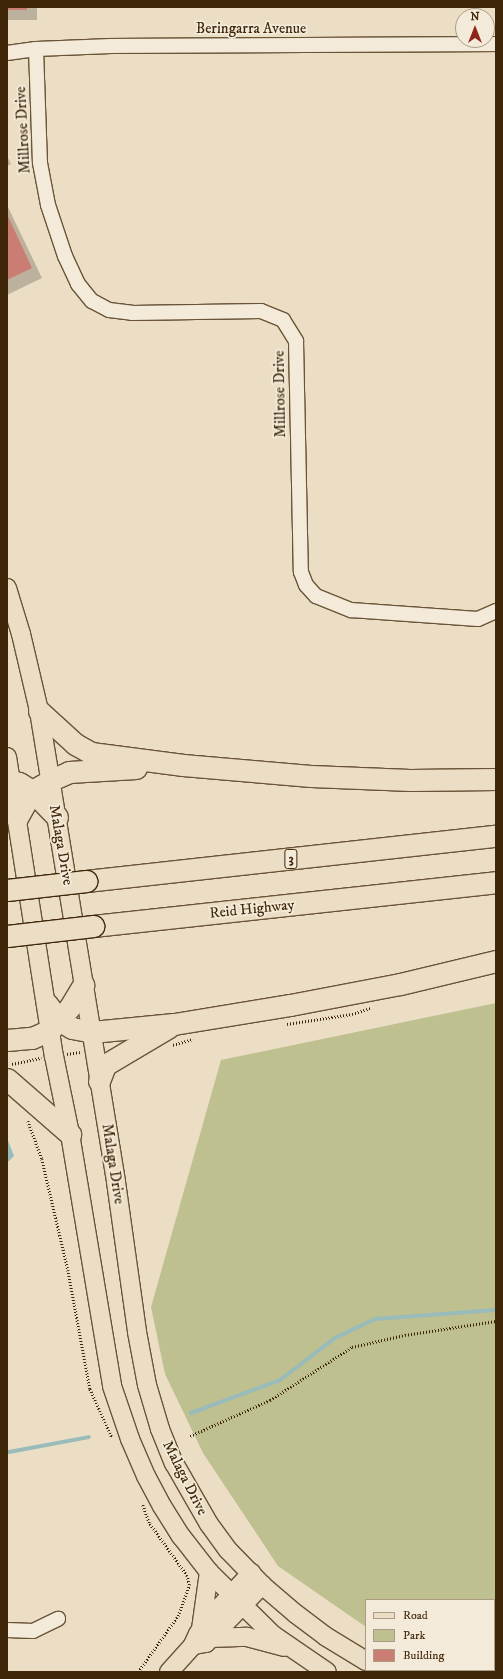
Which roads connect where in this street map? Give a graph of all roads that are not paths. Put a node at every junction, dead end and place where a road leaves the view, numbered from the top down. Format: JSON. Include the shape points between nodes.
{"nodes":[{"id":1,"x":496,"y":44,"type":"edge"},
{"id":2,"x":36,"y":48,"type":"junction"},
{"id":3,"x":7,"y":53,"type":"edge"},
{"id":4,"x":7,"y":588,"type":"edge"},
{"id":5,"x":496,"y":611,"type":"edge"},
{"id":6,"x":39,"y":711,"type":"junction"},
{"id":7,"x":7,"y":757,"type":"edge"},
{"id":8,"x":183,"y":765,"type":"junction"},
{"id":9,"x":496,"y":779,"type":"edge"},
{"id":10,"x":9,"y":780,"type":"edge"},
{"id":11,"x":40,"y":786,"type":"junction"},
{"id":12,"x":17,"y":818,"type":"junction"},
{"id":13,"x":57,"y":818,"type":"joint"},
{"id":14,"x":496,"y":836,"type":"edge"},
{"id":15,"x":496,"y":882,"type":"edge"},
{"id":16,"x":7,"y":890,"type":"edge"},
{"id":17,"x":7,"y":936,"type":"edge"},
{"id":18,"x":496,"y":961,"type":"edge"},
{"id":19,"x":83,"y":985,"type":"junction"},
{"id":20,"x":52,"y":1018,"type":"junction"},
{"id":21,"x":174,"y":1024,"type":"junction"},
{"id":22,"x":7,"y":1040,"type":"edge"},
{"id":23,"x":93,"y":1041,"type":"junction"},
{"id":24,"x":7,"y":1080,"type":"edge"},
{"id":25,"x":99,"y":1081,"type":"junction"},
{"id":26,"x":70,"y":1134,"type":"junction"},
{"id":27,"x":209,"y":1572,"type":"junction"},
{"id":28,"x":256,"y":1579,"type":"junction"},
{"id":29,"x":236,"y":1601,"type":"junction"},
{"id":30,"x":58,"y":1619,"type":"dead end"},
{"id":31,"x":7,"y":1630,"type":"edge"},
{"id":32,"x":201,"y":1638,"type":"junction"},
{"id":33,"x":293,"y":1650,"type":"junction"},
{"id":34,"x":365,"y":1661,"type":"edge"},
{"id":35,"x":169,"y":1672,"type":"edge"},
{"id":36,"x":327,"y":1672,"type":"edge"}],
"edges":[{"from":1,"to":2,"type":"street","name":"Beringarra Avenue"},
{"from":2,"to":3,"type":"street","name":"Beringarra Avenue"},
{"from":2,"to":5,"type":"street","name":"Millrose Drive","via":[[40,163],[48,205],[71,270],[78,284],[92,301],[109,310],[132,313],[262,311],[283,320],[296,340],[301,572],[306,585],[316,596],[351,610],[478,620]]},
{"from":4,"to":6,"type":"main road"},
{"from":6,"to":8,"type":"highway","via":[[75,744],[91,753]]},
{"from":6,"to":11,"type":"main road"},
{"from":7,"to":10,"type":"main road","name":"Malaga Drive"},
{"from":8,"to":9,"type":"highway","via":[[394,780]]},
{"from":8,"to":11,"type":"highway","via":[[69,772]]},
{"from":10,"to":11,"type":"highway"},
{"from":10,"to":12,"type":"main road","name":"Malaga Drive"},
{"from":11,"to":12,"type":"highway"},
{"from":11,"to":13,"type":"highway"},
{"from":12,"to":20,"type":"main road","name":"Malaga Drive"},
{"from":13,"to":19,"type":"main road","name":"Malaga Drive"},
{"from":14,"to":16,"type":"highway","number":"3","bridge":true},
{"from":15,"to":17,"type":"highway","name":"Reid Highway","bridge":true},
{"from":18,"to":21,"type":"highway","via":[[400,984]]},
{"from":19,"to":20,"type":"highway"},
{"from":19,"to":23,"type":"main road","name":"Malaga Drive"},
{"from":20,"to":22,"type":"highway","via":[[32,1038]]},
{"from":20,"to":23,"type":"highway"},
{"from":20,"to":26,"type":"main road","name":"Malaga Drive","via":[[54,1056]]},
{"from":21,"to":23,"type":"highway"},
{"from":21,"to":25,"type":"highway","via":[[105,1065]]},
{"from":23,"to":25,"type":"main road","name":"Malaga Drive"},
{"from":24,"to":26,"type":"highway"},
{"from":25,"to":28,"type":"main road","name":"Malaga Drive","via":[[137,1332],[147,1385],[160,1429],[174,1463],[209,1524],[228,1550]]},
{"from":26,"to":27,"type":"main road","name":"Malaga Drive","via":[[112,1386],[146,1476],[181,1536]]},
{"from":27,"to":29,"type":"main road","name":"Malaga Drive"},
{"from":27,"to":32,"type":"main road"},
{"from":28,"to":29,"type":"main road"},
{"from":28,"to":34,"type":"main road","name":"Malaga Drive","via":[[325,1636]]},
{"from":29,"to":32,"type":"main road"},
{"from":29,"to":33,"type":"main road","name":"Malaga Drive"},
{"from":30,"to":31,"type":"street","via":[[33,1631]]},
{"from":32,"to":33,"type":"main road","via":[[247,1637]]},
{"from":32,"to":35,"type":"main road"},
{"from":33,"to":36,"type":"main road","name":"Malaga Drive"}]}
